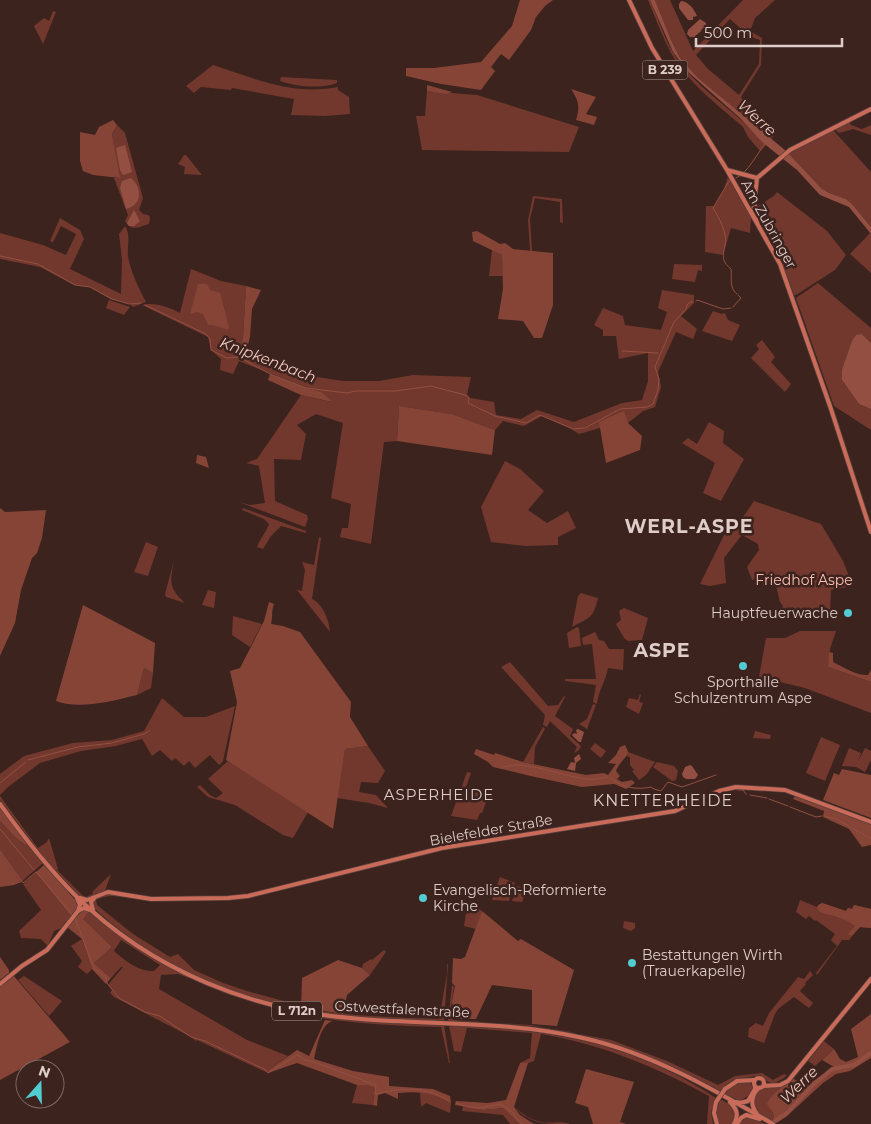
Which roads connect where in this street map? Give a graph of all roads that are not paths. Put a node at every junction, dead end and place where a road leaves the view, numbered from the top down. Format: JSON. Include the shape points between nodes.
{"nodes":[{"id":1,"x":629,"y":0,"type":"edge"},
{"id":2,"x":871,"y":109,"type":"edge"},
{"id":3,"x":727,"y":170,"type":"junction"},
{"id":4,"x":757,"y":178,"type":"junction"},
{"id":5,"x":755,"y":202,"type":"junction"},
{"id":6,"x":753,"y":215,"type":"junction"},
{"id":7,"x":760,"y":226,"type":"junction"},
{"id":8,"x":871,"y":532,"type":"edge"},
{"id":9,"x":0,"y":804,"type":"edge"},
{"id":10,"x":871,"y":822,"type":"edge"},
{"id":11,"x":76,"y":896,"type":"junction"},
{"id":12,"x":97,"y":896,"type":"junction"},
{"id":13,"x":78,"y":911,"type":"junction"},
{"id":14,"x":94,"y":912,"type":"junction"},
{"id":15,"x":871,"y":979,"type":"edge"},
{"id":16,"x":0,"y":984,"type":"edge"},
{"id":17,"x":758,"y":1084,"type":"junction"},
{"id":18,"x":731,"y":1101,"type":"junction"},
{"id":19,"x":760,"y":1118,"type":"junction"},
{"id":20,"x":717,"y":1124,"type":"edge"},
{"id":21,"x":735,"y":1124,"type":"edge"},
{"id":22,"x":768,"y":1124,"type":"edge"},
{"id":23,"x":773,"y":1124,"type":"edge"}],
"edges":[{"from":1,"to":3,"type":"main road","name":"Am Zubringer","number":"B 239","via":[[652,48]]},
{"from":2,"to":4,"type":"main road","via":[[790,150]]},
{"from":3,"to":4,"type":"main road"},
{"from":3,"to":6,"type":"main road","name":"Am Zubringer","number":"B 239"},
{"from":4,"to":5,"type":"main road"},
{"from":5,"to":6,"type":"main road"},
{"from":5,"to":7,"type":"main road"},
{"from":6,"to":7,"type":"main road","name":"Am Zubringer","number":"B 239"},
{"from":7,"to":8,"type":"main road","name":"Am Zubringer","number":"B 239","via":[[787,280]]},
{"from":9,"to":11,"type":"main road","name":"Ostwestfalenstraße","number":"L 712n","via":[[47,865]]},
{"from":10,"to":12,"type":"main road","name":"Bielefelder Straße","via":[[785,790],[736,787],[719,791],[675,811],[442,848],[248,896],[151,899],[108,892]]},
{"from":11,"to":12,"type":"main road","via":[[87,900]]},
{"from":11,"to":13,"type":"main road"},
{"from":11,"to":14,"type":"main road","name":"Ostwestfalenstraße","number":"L 712n"},
{"from":12,"to":14,"type":"main road","via":[[91,902]]},
{"from":13,"to":14,"type":"main road","via":[[86,908]]},
{"from":13,"to":16,"type":"main road","via":[[47,950]]},
{"from":14,"to":18,"type":"main road","name":"Ostwestfalenstraße","number":"L 712n","via":[[167,964],[248,999],[331,1016],[535,1029],[583,1038],[645,1058]]},
{"from":15,"to":17,"type":"main road","via":[[788,1081],[779,1085]]},
{"from":17,"to":18,"type":"main road","via":[[748,1101]]},
{"from":17,"to":19,"type":"main road","via":[[752,1103]]},
{"from":17,"to":20,"type":"main road","bridge":true,"via":[[748,1080],[737,1081],[725,1089],[716,1102]]},
{"from":18,"to":19,"type":"main road","name":"Ostwestfalenstraße","number":"L 712n"},
{"from":18,"to":21,"type":"main road","via":[[736,1108]]},
{"from":19,"to":21,"type":"main road","via":[[746,1115]]},
{"from":19,"to":22,"type":"main road","name":"Ostwestfalenstraße","number":"L 712n"},
{"from":19,"to":23,"type":"main road","name":"Ostwestfalenstraße","number":"L 712n"}]}
